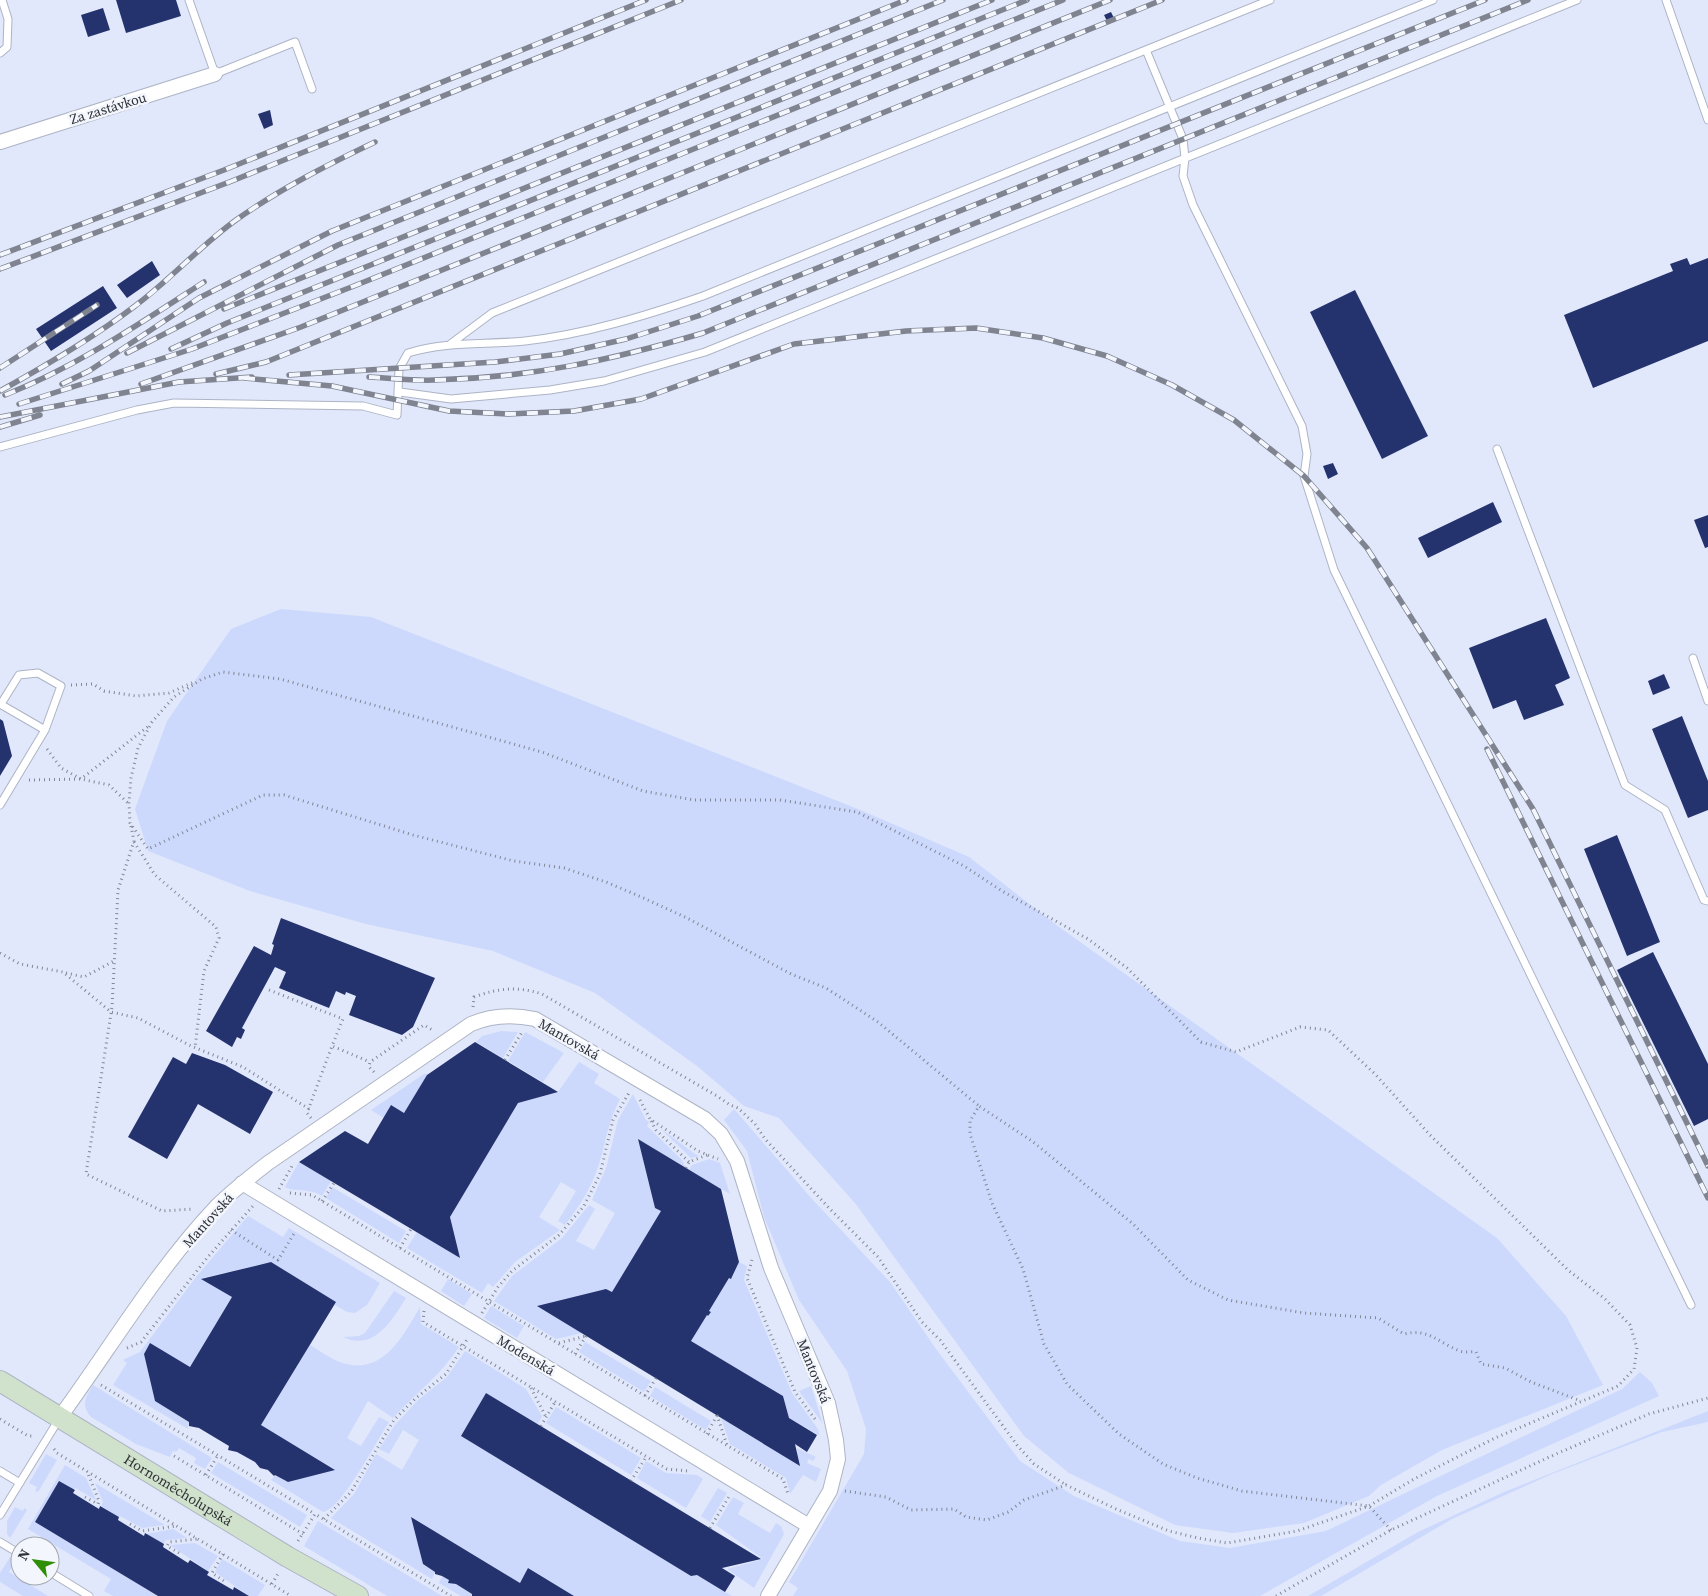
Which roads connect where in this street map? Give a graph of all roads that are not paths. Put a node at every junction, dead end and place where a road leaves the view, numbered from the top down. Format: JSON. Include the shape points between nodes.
{"nodes":[{"id":1,"x":2,"y":0,"type":"edge"},
{"id":2,"x":189,"y":0,"type":"edge"},
{"id":3,"x":1270,"y":0,"type":"edge"},
{"id":4,"x":1433,"y":0,"type":"edge"},
{"id":5,"x":1577,"y":0,"type":"edge"},
{"id":6,"x":1666,"y":0,"type":"edge"},
{"id":7,"x":1146,"y":50,"type":"junction"},
{"id":8,"x":0,"y":52,"type":"edge"},
{"id":9,"x":215,"y":74,"type":"junction"},
{"id":10,"x":312,"y":89,"type":"dead end"},
{"id":11,"x":1168,"y":108,"type":"junction"},
{"id":12,"x":1708,"y":120,"type":"edge"},
{"id":13,"x":0,"y":142,"type":"edge"},
{"id":14,"x":1185,"y":158,"type":"junction"},
{"id":15,"x":448,"y":345,"type":"junction"},
{"id":16,"x":400,"y":392,"type":"junction"},
{"id":17,"x":0,"y":447,"type":"edge"},
{"id":18,"x":1496,"y":449,"type":"dead end"},
{"id":19,"x":1693,"y":658,"type":"dead end"},
{"id":20,"x":1708,"y":701,"type":"edge"},
{"id":21,"x":0,"y":704,"type":"edge"},
{"id":22,"x":45,"y":730,"type":"junction"},
{"id":23,"x":0,"y":804,"type":"edge"},
{"id":24,"x":1708,"y":901,"type":"edge"},
{"id":25,"x":242,"y":1183,"type":"junction"},
{"id":26,"x":1691,"y":1305,"type":"dead end"},
{"id":27,"x":0,"y":1381,"type":"edge"},
{"id":28,"x":60,"y":1417,"type":"junction"},
{"id":29,"x":0,"y":1472,"type":"edge"},
{"id":30,"x":20,"y":1483,"type":"junction"},
{"id":31,"x":0,"y":1515,"type":"edge"},
{"id":32,"x":809,"y":1526,"type":"junction"},
{"id":33,"x":60,"y":1578,"type":"edge"},
{"id":34,"x":89,"y":1596,"type":"edge"},
{"id":35,"x":358,"y":1596,"type":"edge"},
{"id":36,"x":768,"y":1596,"type":"edge"}],
"edges":[{"from":1,"to":8,"type":"lane","via":[[8,19],[7,46]]},
{"from":2,"to":9,"type":"lane"},
{"from":3,"to":7,"type":"lane"},
{"from":4,"to":11,"type":"lane"},
{"from":5,"to":14,"type":"lane"},
{"from":6,"to":12,"type":"lane"},
{"from":7,"to":11,"type":"lane"},
{"from":7,"to":15,"type":"lane","via":[[492,313]]},
{"from":9,"to":10,"type":"lane","via":[[295,42]]},
{"from":9,"to":13,"type":"street","name":"Za zastávkou"},
{"from":11,"to":14,"type":"lane","via":[[1183,139]]},
{"from":11,"to":15,"type":"lane","via":[[712,292],[647,315],[583,332],[525,341]]},
{"from":14,"to":16,"type":"lane","via":[[706,352],[604,381],[497,395],[451,398]]},
{"from":14,"to":26,"type":"lane","via":[[1183,176],[1192,205],[1302,426],[1307,454],[1304,476],[1334,570]]},
{"from":15,"to":16,"type":"lane","via":[[430,346],[408,354],[399,369]]},
{"from":16,"to":17,"type":"lane","via":[[397,415],[363,406],[174,403]]},
{"from":18,"to":24,"type":"lane","via":[[1625,785],[1665,810],[1704,900]]},
{"from":19,"to":20,"type":"lane"},
{"from":21,"to":22,"type":"lane"},
{"from":21,"to":22,"type":"lane","via":[[19,675],[38,673],[61,686]]},
{"from":22,"to":23,"type":"lane"},
{"from":25,"to":28,"type":"street","name":"Mantovská","via":[[216,1207],[111,1341]]},
{"from":25,"to":32,"type":"street","name":"Modenská","via":[[276,1195],[476,1324]]},
{"from":25,"to":32,"type":"street","name":"Mantovská","via":[[470,1024],[494,1017],[534,1019],[635,1084],[709,1123],[721,1134],[734,1155],[771,1268],[828,1403],[838,1459],[830,1491]]},
{"from":27,"to":28,"type":"street","name":"Hornoměcholupská"},
{"from":28,"to":30,"type":"lane"},
{"from":28,"to":35,"type":"street","name":"Hornoměcholupská","via":[[288,1557]]},
{"from":29,"to":30,"type":"lane"},
{"from":30,"to":31,"type":"lane"},
{"from":32,"to":36,"type":"street","name":"Mantovská"},
{"from":33,"to":34,"type":"lane"}]}
